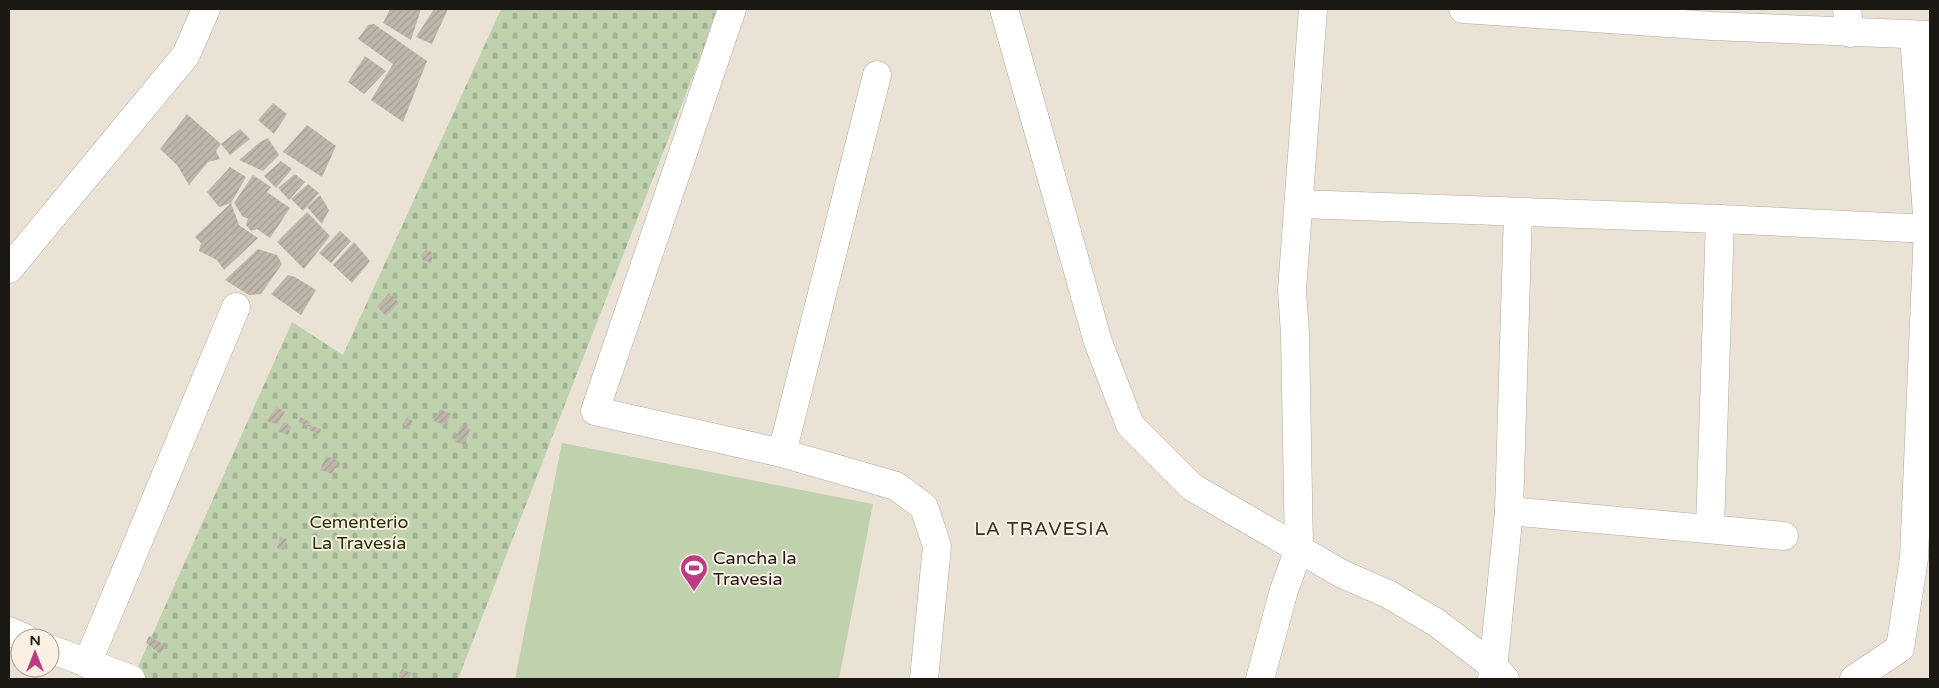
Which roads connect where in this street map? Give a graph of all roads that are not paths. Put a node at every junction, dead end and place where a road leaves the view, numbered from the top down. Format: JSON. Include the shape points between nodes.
{"nodes":[{"id":1,"x":206,"y":9,"type":"edge"},
{"id":2,"x":732,"y":9,"type":"edge"},
{"id":3,"x":1004,"y":9,"type":"edge"},
{"id":4,"x":1313,"y":9,"type":"edge"},
{"id":5,"x":1463,"y":9,"type":"edge"},
{"id":6,"x":1848,"y":21,"type":"edge"},
{"id":7,"x":1922,"y":35,"type":"edge"},
{"id":8,"x":877,"y":75,"type":"dead end"},
{"id":9,"x":1300,"y":204,"type":"junction"},
{"id":10,"x":1518,"y":212,"type":"junction"},
{"id":11,"x":1720,"y":219,"type":"junction"},
{"id":12,"x":1929,"y":229,"type":"edge"},
{"id":13,"x":9,"y":269,"type":"edge"},
{"id":14,"x":236,"y":307,"type":"dead end"},
{"id":15,"x":782,"y":453,"type":"junction"},
{"id":16,"x":1509,"y":511,"type":"junction"},
{"id":17,"x":1710,"y":528,"type":"junction"},
{"id":18,"x":1784,"y":536,"type":"dead end"},
{"id":19,"x":1299,"y":548,"type":"junction"},
{"id":20,"x":60,"y":652,"type":"edge"},
{"id":21,"x":86,"y":664,"type":"junction"},
{"id":22,"x":1497,"y":675,"type":"edge"},
{"id":23,"x":131,"y":679,"type":"edge"},
{"id":24,"x":924,"y":679,"type":"edge"},
{"id":25,"x":1260,"y":679,"type":"edge"},
{"id":26,"x":1854,"y":679,"type":"edge"}],
"edges":[{"from":1,"to":13,"type":"street","via":[[186,55]]},
{"from":2,"to":15,"type":"street","via":[[595,412]]},
{"from":3,"to":19,"type":"street","via":[[1098,342],[1130,425],[1192,487]]},
{"from":4,"to":9,"type":"street"},
{"from":5,"to":6,"type":"street","via":[[1712,26]]},
{"from":6,"to":7,"type":"street"},
{"from":7,"to":12,"type":"street"},
{"from":8,"to":15,"type":"street"},
{"from":9,"to":10,"type":"street"},
{"from":9,"to":19,"type":"street","via":[[1292,290]]},
{"from":10,"to":11,"type":"street"},
{"from":10,"to":16,"type":"street"},
{"from":11,"to":12,"type":"street"},
{"from":11,"to":17,"type":"street"},
{"from":12,"to":26,"type":"street","via":[[1914,558],[1900,648]]},
{"from":14,"to":21,"type":"street"},
{"from":15,"to":24,"type":"street","via":[[896,486],[924,507],[937,546]]},
{"from":16,"to":17,"type":"street"},
{"from":16,"to":22,"type":"street"},
{"from":17,"to":18,"type":"street"},
{"from":19,"to":22,"type":"street","via":[[1438,623]]},
{"from":19,"to":25,"type":"street"},
{"from":20,"to":21,"type":"street"},
{"from":21,"to":23,"type":"street"}]}
